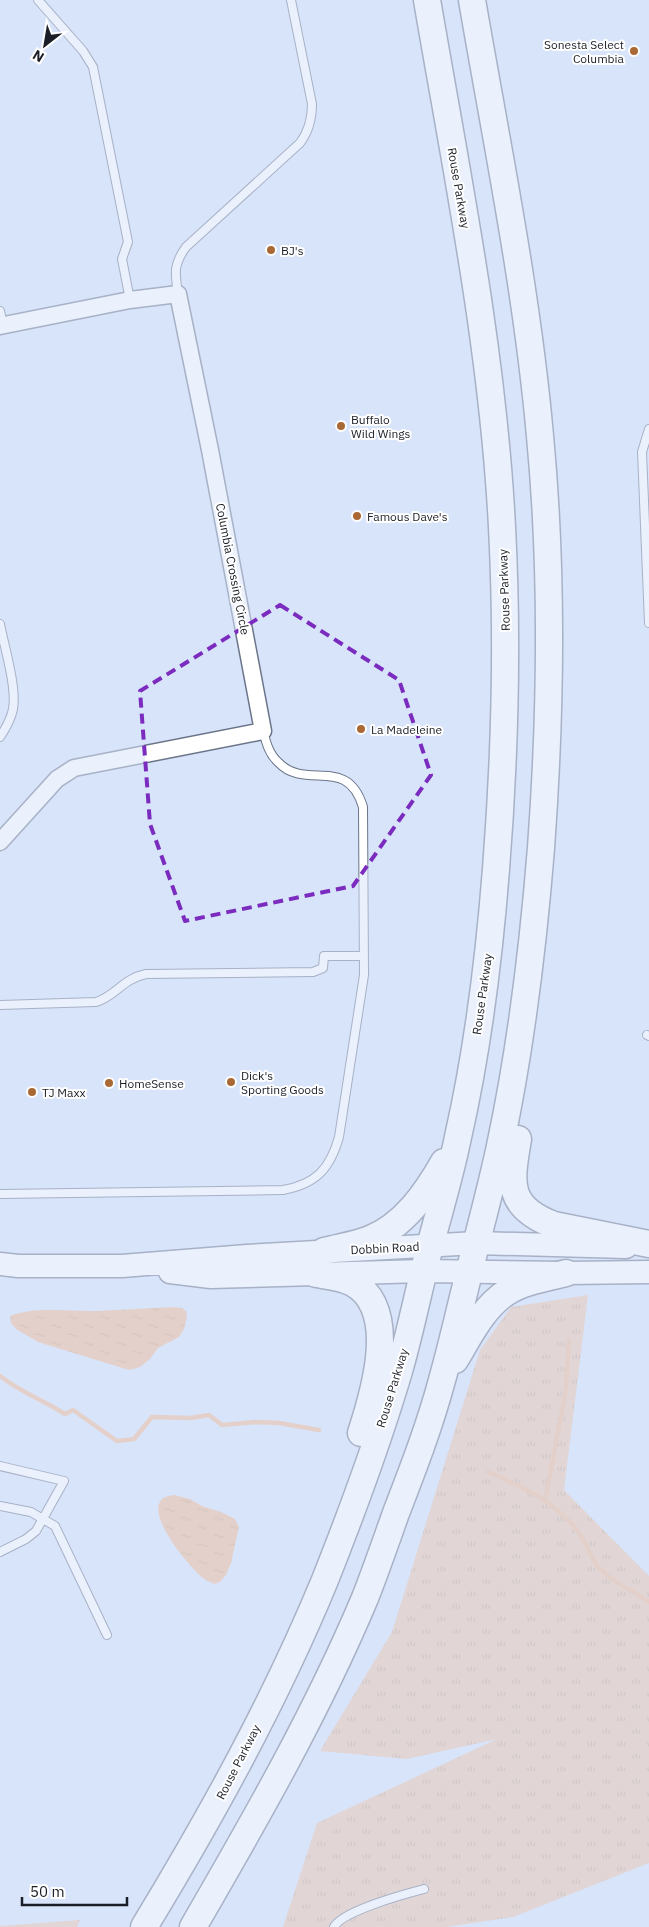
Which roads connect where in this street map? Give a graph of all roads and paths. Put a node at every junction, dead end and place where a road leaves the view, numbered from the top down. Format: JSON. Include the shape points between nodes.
{"nodes":[{"id":1,"x":38,"y":0,"type":"edge"},
{"id":2,"x":291,"y":0,"type":"edge"},
{"id":3,"x":425,"y":0,"type":"edge"},
{"id":4,"x":472,"y":0,"type":"edge"},
{"id":5,"x":479,"y":0,"type":"edge"},
{"id":6,"x":484,"y":72,"type":"junction"},
{"id":7,"x":178,"y":294,"type":"junction"},
{"id":8,"x":130,"y":300,"type":"junction"},
{"id":9,"x":1,"y":321,"type":"edge"},
{"id":10,"x":649,"y":429,"type":"edge"},
{"id":11,"x":648,"y":593,"type":"edge"},
{"id":12,"x":649,"y":623,"type":"edge"},
{"id":13,"x":0,"y":624,"type":"edge"},
{"id":14,"x":549,"y":724,"type":"junction"},
{"id":15,"x":262,"y":731,"type":"junction"},
{"id":16,"x":0,"y":737,"type":"edge"},
{"id":17,"x":0,"y":842,"type":"edge"},
{"id":18,"x":364,"y":956,"type":"junction"},
{"id":19,"x":0,"y":1005,"type":"edge"},
{"id":20,"x":458,"y":1137,"type":"junction"},
{"id":21,"x":0,"y":1194,"type":"edge"},
{"id":22,"x":476,"y":1242,"type":"junction"},
{"id":23,"x":430,"y":1245,"type":"junction"},
{"id":24,"x":649,"y":1246,"type":"edge"},
{"id":25,"x":320,"y":1262,"type":"junction"},
{"id":26,"x":0,"y":1264,"type":"edge"},
{"id":27,"x":424,"y":1271,"type":"junction"},
{"id":28,"x":469,"y":1272,"type":"junction"},
{"id":29,"x":649,"y":1272,"type":"edge"},
{"id":30,"x":566,"y":1273,"type":"junction"},
{"id":31,"x":441,"y":1384,"type":"junction"},
{"id":32,"x":0,"y":1466,"type":"edge"},
{"id":33,"x":0,"y":1506,"type":"edge"},
{"id":34,"x":44,"y":1518,"type":"junction"},
{"id":35,"x":0,"y":1552,"type":"edge"},
{"id":36,"x":107,"y":1635,"type":"dead end"},
{"id":37,"x":264,"y":1709,"type":"junction"},
{"id":38,"x":424,"y":1889,"type":"dead end"},
{"id":39,"x":144,"y":1927,"type":"edge"},
{"id":40,"x":193,"y":1927,"type":"edge"},
{"id":41,"x":334,"y":1927,"type":"edge"}],
"edges":[{"from":1,"to":8,"type":"lane","via":[[93,67],[128,242],[122,259]]},
{"from":2,"to":7,"type":"lane","via":[[312,104],[309,125],[300,143],[186,247],[175,271]]},
{"from":3,"to":20,"type":"main road","name":"Rouse Parkway","via":[[489,378],[502,525],[506,624],[504,726],[492,913],[475,1048]]},
{"from":4,"to":6,"type":"main road"},
{"from":5,"to":6,"type":"main road"},
{"from":6,"to":14,"type":"main road","via":[[522,292],[540,436],[549,602]]},
{"from":7,"to":8,"type":"street"},
{"from":7,"to":15,"type":"street","name":"Columbia Crossing Circle"},
{"from":8,"to":9,"type":"street"},
{"from":10,"to":11,"type":"lane","via":[[642,452]]},
{"from":11,"to":12,"type":"lane"},
{"from":13,"to":16,"type":"lane","via":[[14,695],[13,709]]},
{"from":14,"to":22,"type":"main road","via":[[535,917],[526,991],[500,1145]]},
{"from":14,"to":24,"type":"main road","via":[[548,824],[539,992],[531,1068],[512,1173],[513,1185],[523,1207],[541,1220]]},
{"from":15,"to":17,"type":"street","via":[[74,768],[57,779]]},
{"from":15,"to":18,"type":"lane","via":[[272,756],[286,769],[304,775],[339,778],[355,789],[360,798],[363,807]]},
{"from":18,"to":19,"type":"lane","via":[[324,956],[323,968],[313,972],[146,974],[130,979],[96,1002]]},
{"from":18,"to":21,"type":"lane","via":[[364,975],[339,1137],[328,1164],[308,1183],[283,1190]]},
{"from":20,"to":23,"type":"main road","name":"Rouse Parkway"},
{"from":20,"to":25,"type":"main road","via":[[424,1194],[397,1223]]},
{"from":22,"to":23,"type":"street","name":"Dobbin Road"},
{"from":22,"to":24,"type":"street","name":"Dobbin Road"},
{"from":22,"to":28,"type":"main road"},
{"from":23,"to":25,"type":"street","name":"Dobbin Road"},
{"from":23,"to":27,"type":"main road","name":"Rouse Parkway"},
{"from":25,"to":26,"type":"street","name":"Dobbin Road","via":[[247,1256],[122,1266]]},
{"from":25,"to":27,"type":"street","name":"Dobbin Road"},
{"from":25,"to":37,"type":"main road","via":[[340,1278],[354,1284],[368,1298],[377,1314],[379,1353],[365,1420],[353,1458],[314,1576]]},
{"from":27,"to":28,"type":"street","name":"Dobbin Road"},
{"from":27,"to":37,"type":"main road","name":"Rouse Parkway","via":[[399,1370],[369,1464],[324,1581]]},
{"from":28,"to":30,"type":"street","name":"Dobbin Road"},
{"from":28,"to":31,"type":"main road"},
{"from":29,"to":30,"type":"street","name":"Dobbin Road"},
{"from":30,"to":31,"type":"main road","via":[[521,1285],[496,1299]]},
{"from":31,"to":40,"type":"main road","via":[[365,1596],[332,1670],[263,1804]]},
{"from":32,"to":34,"type":"lane","via":[[64,1481]]},
{"from":33,"to":34,"type":"lane"},
{"from":34,"to":35,"type":"lane","via":[[26,1539]]},
{"from":34,"to":36,"type":"lane","via":[[55,1526]]},
{"from":37,"to":39,"type":"main road","name":"Rouse Parkway","via":[[198,1838]]},
{"from":38,"to":41,"type":"lane","via":[[369,1906],[338,1920]]}]}
